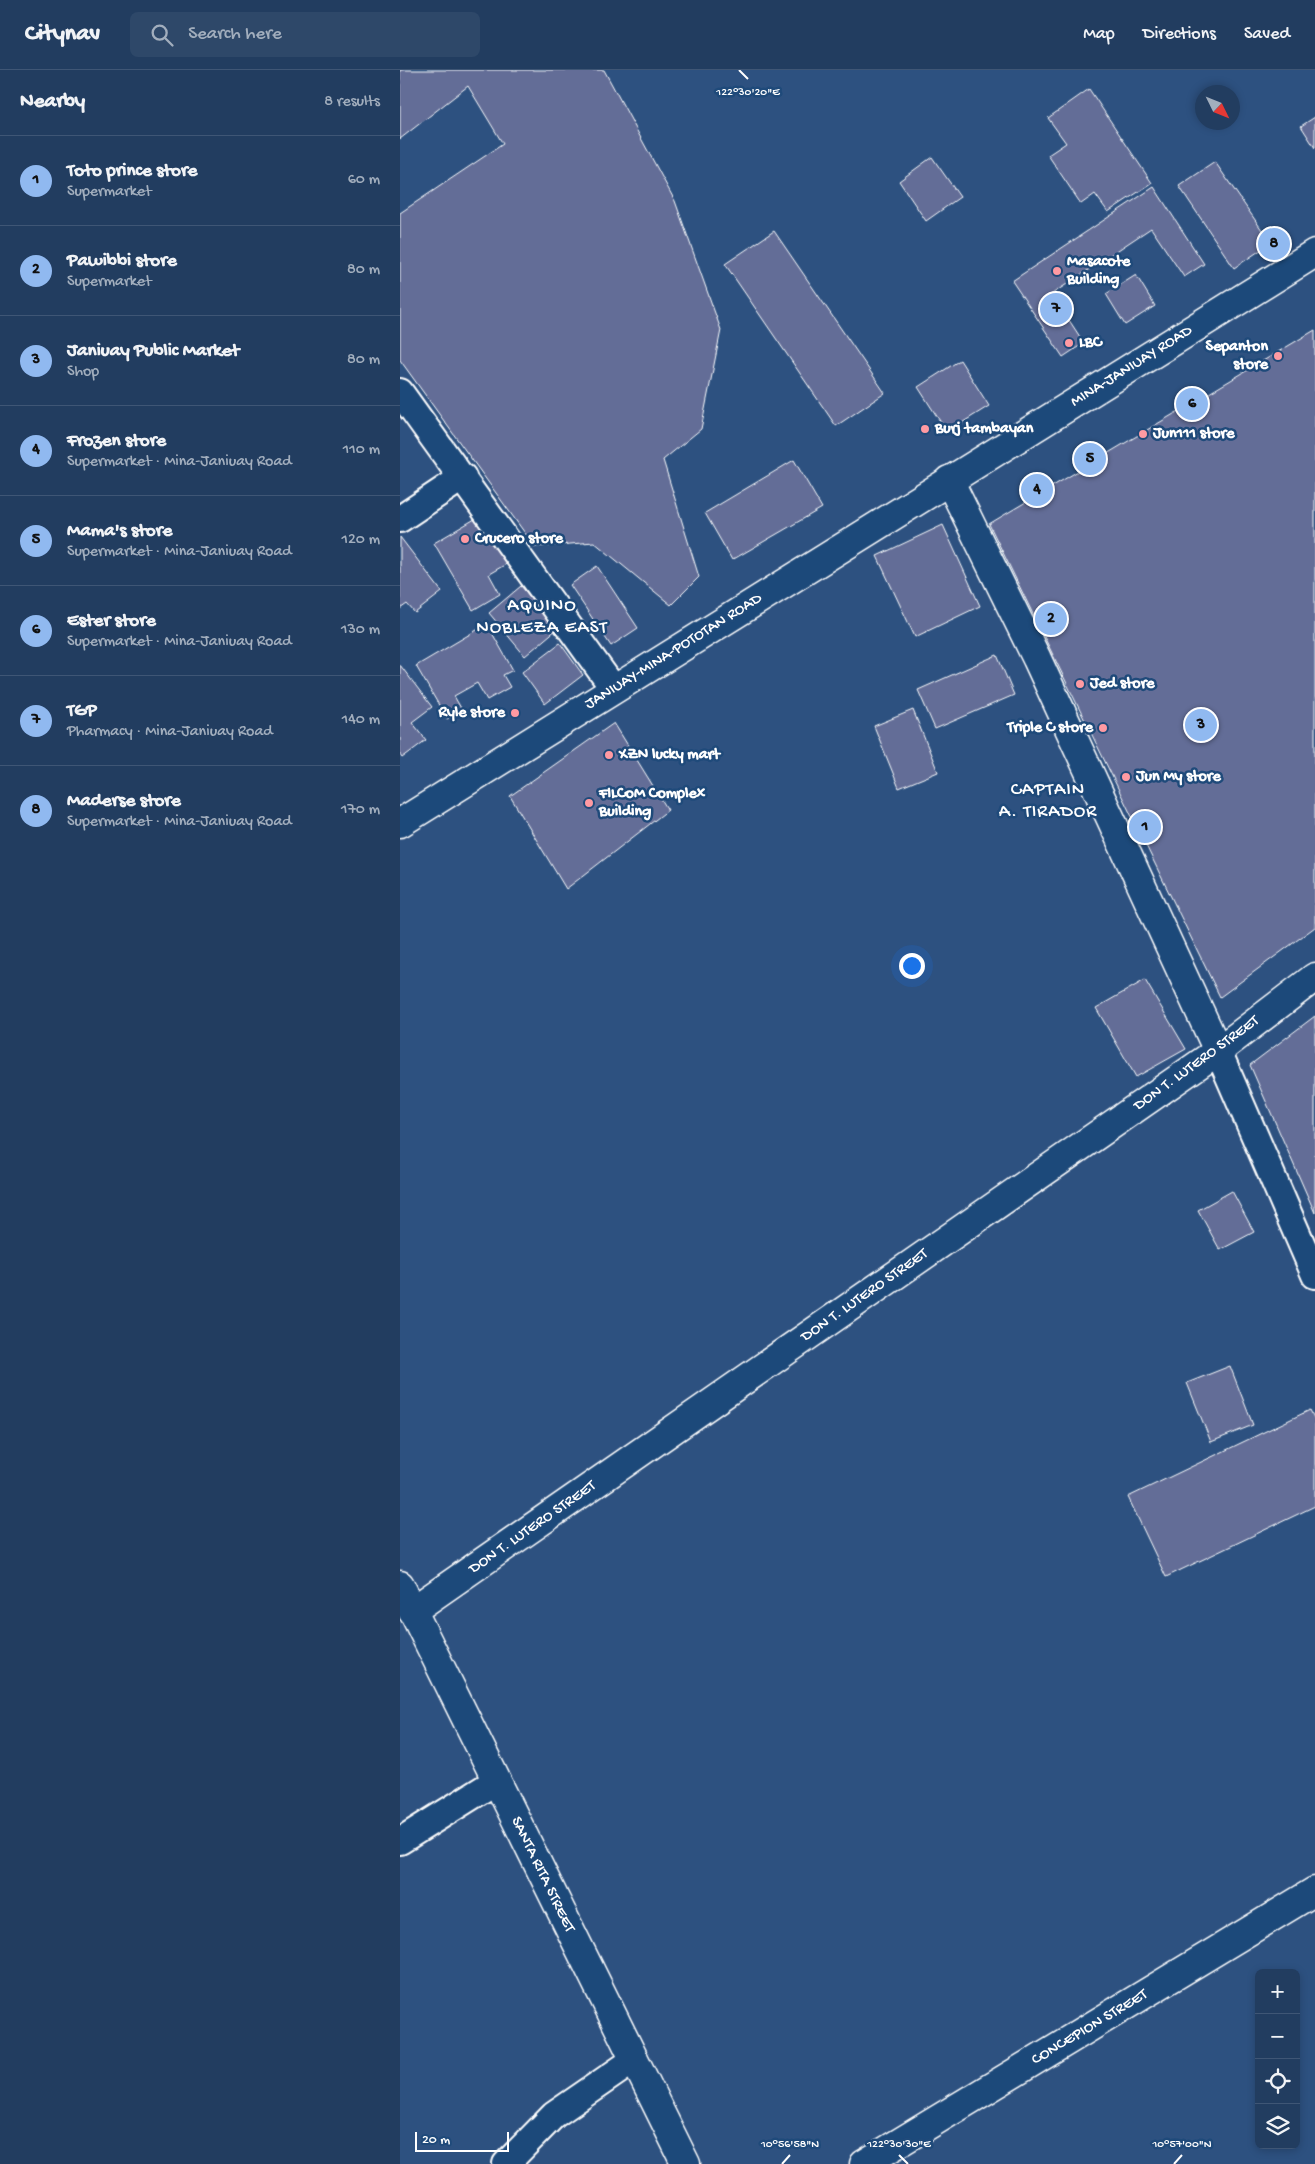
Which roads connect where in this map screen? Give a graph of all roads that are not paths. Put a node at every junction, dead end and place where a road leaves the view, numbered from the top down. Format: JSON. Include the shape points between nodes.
{"nodes":[{"id":1,"x":1315,"y":253,"type":"edge"},
{"id":2,"x":400,"y":392,"type":"edge"},
{"id":3,"x":463,"y":477,"type":"junction"},
{"id":4,"x":949,"y":480,"type":"junction"},
{"id":5,"x":400,"y":519,"type":"edge"},
{"id":6,"x":614,"y":689,"type":"junction"},
{"id":7,"x":400,"y":823,"type":"edge"},
{"id":8,"x":1315,"y":977,"type":"edge"},
{"id":9,"x":1218,"y":1050,"type":"junction"},
{"id":10,"x":1315,"y":1275,"type":"edge"},
{"id":11,"x":400,"y":1585,"type":"edge"},
{"id":12,"x":412,"y":1612,"type":"junction"},
{"id":13,"x":496,"y":1781,"type":"junction"},
{"id":14,"x":400,"y":1841,"type":"edge"},
{"id":15,"x":1315,"y":1891,"type":"edge"},
{"id":16,"x":634,"y":2060,"type":"junction"},
{"id":17,"x":506,"y":2164,"type":"edge"},
{"id":18,"x":686,"y":2164,"type":"edge"},
{"id":19,"x":864,"y":2164,"type":"edge"}],
"edges":[{"from":1,"to":4,"type":"street","name":"MINA-JANIUAY ROAD"},
{"from":2,"to":3,"type":"street"},
{"from":3,"to":5,"type":"street"},
{"from":3,"to":6,"type":"street"},
{"from":4,"to":6,"type":"street","name":"JANIUAY-MINA-POTOTAN ROAD"},
{"from":4,"to":9,"type":"street","via":[[1037,659]]},
{"from":6,"to":7,"type":"street","name":"JANIUAY-MINA-POTOTAN ROAD"},
{"from":8,"to":9,"type":"street","name":"DON T. LUTERO STREET"},
{"from":9,"to":10,"type":"street"},
{"from":9,"to":12,"type":"street","name":"DON T. LUTERO STREET"},
{"from":11,"to":12,"type":"street","name":"SANTA RITA STREET"},
{"from":12,"to":13,"type":"street","name":"SANTA RITA STREET"},
{"from":13,"to":14,"type":"street"},
{"from":13,"to":16,"type":"street","name":"SANTA RITA STREET"},
{"from":15,"to":19,"type":"street","name":"CONCEPION STREET"},
{"from":16,"to":17,"type":"street","via":[[554,2115]]},
{"from":16,"to":18,"type":"street","name":"SANTA RITA STREET"}]}
